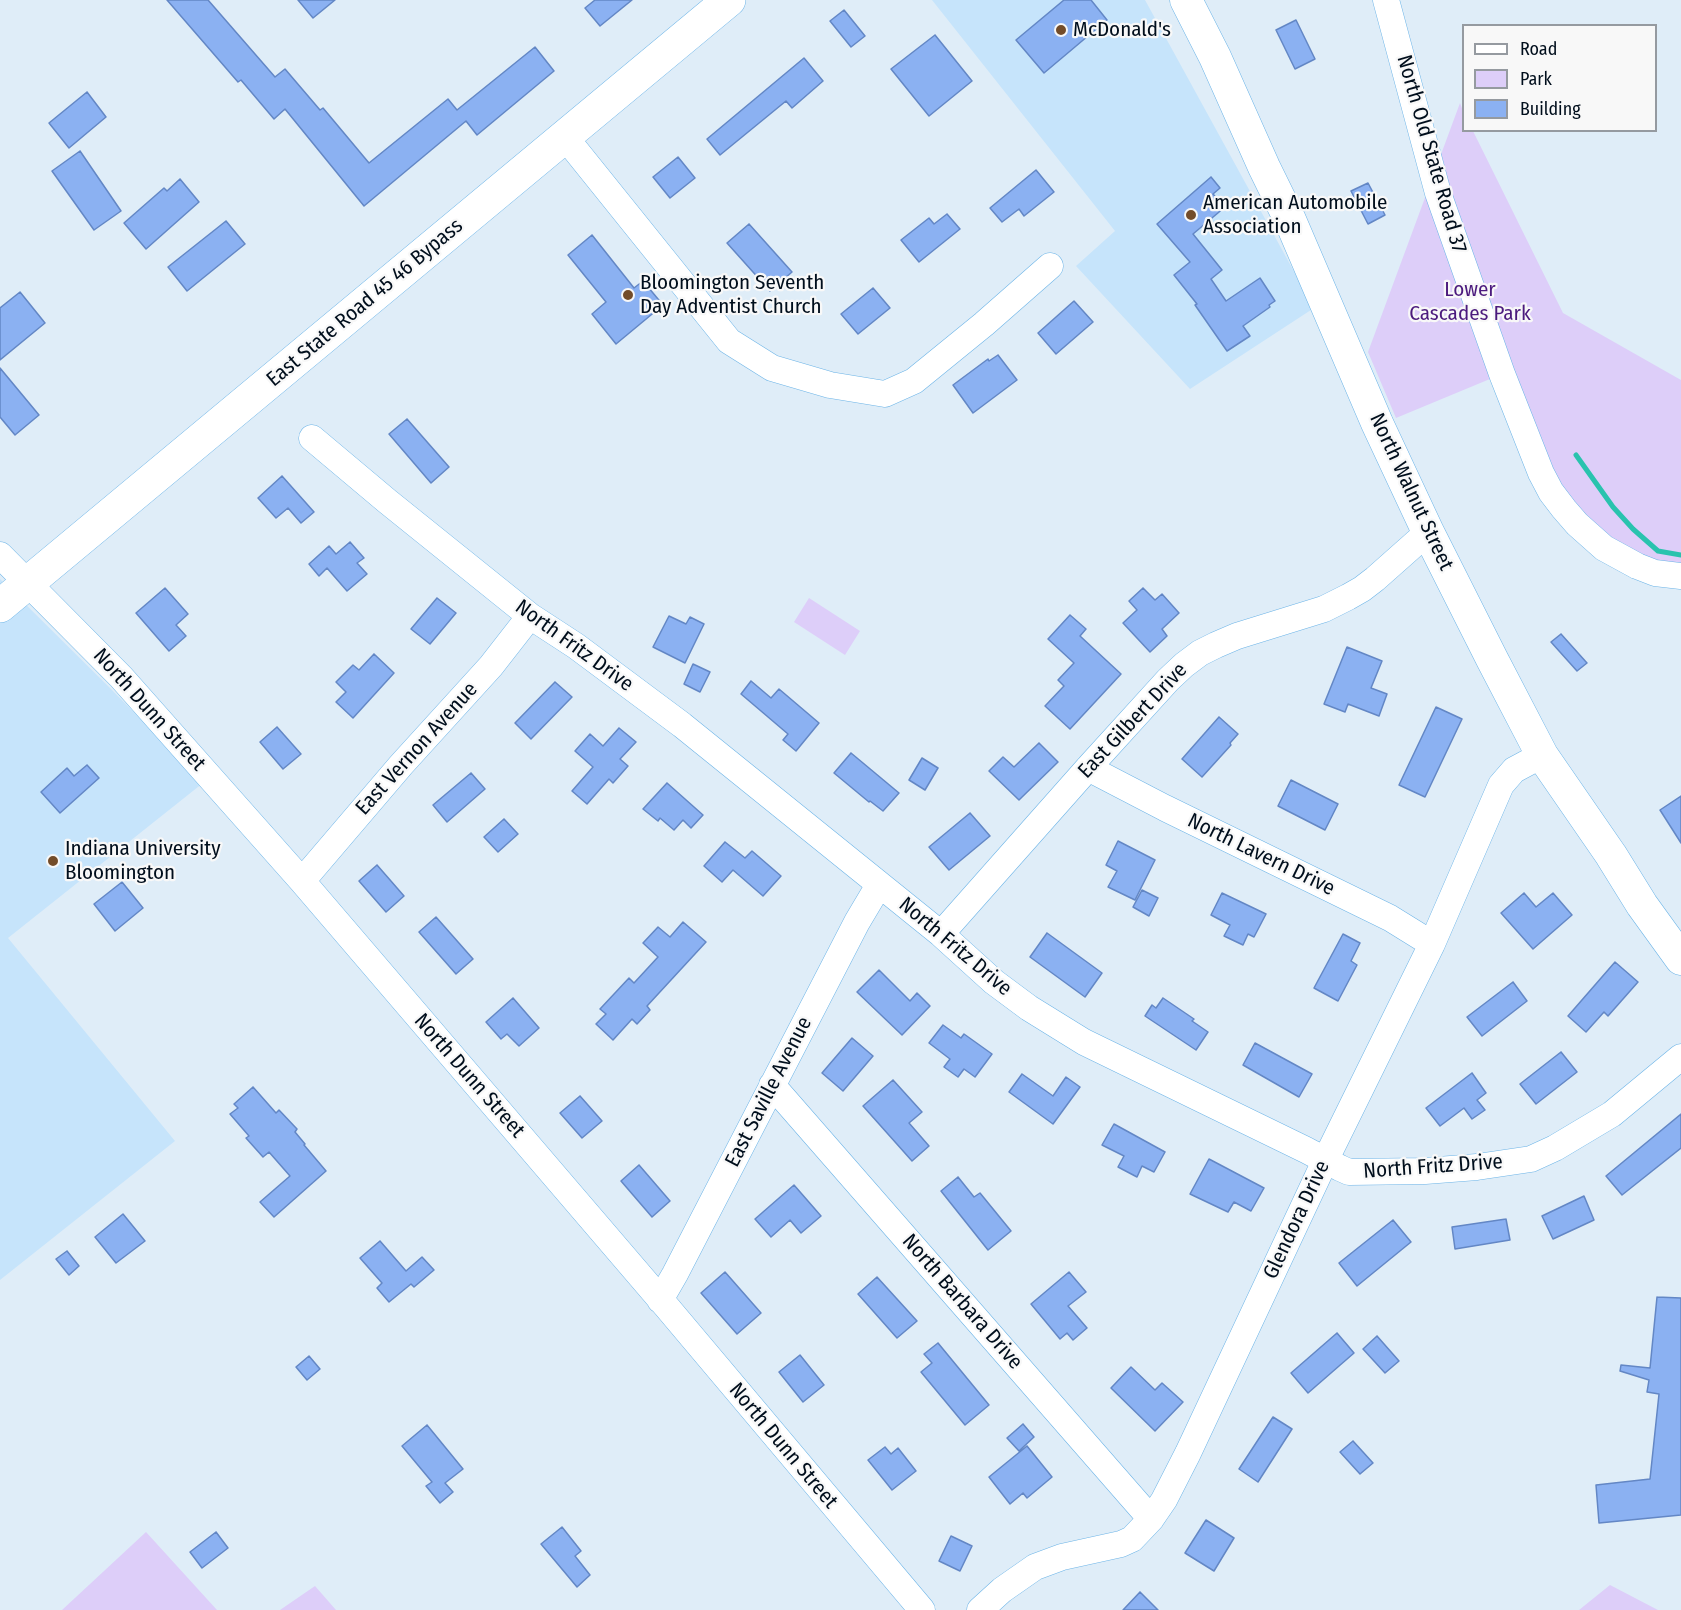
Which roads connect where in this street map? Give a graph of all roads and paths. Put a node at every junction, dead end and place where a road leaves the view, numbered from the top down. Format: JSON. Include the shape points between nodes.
{"nodes":[{"id":1,"x":729,"y":0,"type":"edge"},
{"id":2,"x":1186,"y":0,"type":"edge"},
{"id":3,"x":1386,"y":0,"type":"edge"},
{"id":4,"x":565,"y":137,"type":"junction"},
{"id":5,"x":1050,"y":266,"type":"dead end"},
{"id":6,"x":312,"y":438,"type":"dead end"},
{"id":7,"x":1428,"y":532,"type":"junction"},
{"id":8,"x":0,"y":555,"type":"edge"},
{"id":9,"x":1681,"y":576,"type":"edge"},
{"id":10,"x":28,"y":583,"type":"junction"},
{"id":11,"x":0,"y":606,"type":"edge"},
{"id":12,"x":530,"y":616,"type":"junction"},
{"id":13,"x":1542,"y":755,"type":"junction"},
{"id":14,"x":1088,"y":768,"type":"junction"},
{"id":15,"x":302,"y":881,"type":"junction"},
{"id":16,"x":879,"y":885,"type":"junction"},
{"id":17,"x":941,"y":934,"type":"junction"},
{"id":18,"x":1432,"y":944,"type":"junction"},
{"id":19,"x":1681,"y":959,"type":"edge"},
{"id":20,"x":1681,"y":1057,"type":"edge"},
{"id":21,"x":772,"y":1085,"type":"junction"},
{"id":22,"x":1325,"y":1161,"type":"junction"},
{"id":23,"x":660,"y":1300,"type":"junction"},
{"id":24,"x":1151,"y":1519,"type":"junction"},
{"id":25,"x":922,"y":1610,"type":"edge"},
{"id":26,"x":980,"y":1610,"type":"edge"}],
"edges":[{"from":1,"to":4,"type":"highway","name":"East State Road 45 46 Bypass"},
{"from":2,"to":7,"type":"main road","name":"North Walnut Street","via":[[1290,220]]},
{"from":3,"to":9,"type":"street","name":"North Old State Road 37","via":[[1438,193],[1541,473],[1564,509],[1604,548],[1656,573]]},
{"from":4,"to":5,"type":"street","via":[[729,341],[772,368],[830,385],[885,394],[914,381]]},
{"from":4,"to":10,"type":"highway","name":"East State Road 45 46 Bypass"},
{"from":6,"to":12,"type":"street","name":"North Fritz Drive"},
{"from":7,"to":13,"type":"main road","name":"North Walnut Street"},
{"from":7,"to":14,"type":"street","name":"East Gilbert Drive","via":[[1375,579],[1348,597],[1200,653],[1168,680]]},
{"from":8,"to":10,"type":"street","name":"North Dunn Street"},
{"from":10,"to":11,"type":"highway","name":"East State Road 45 46 Bypass"},
{"from":10,"to":15,"type":"street","name":"North Dunn Street","via":[[121,676]]},
{"from":12,"to":15,"type":"street","name":"East Vernon Avenue","via":[[491,666]]},
{"from":12,"to":16,"type":"street","name":"North Fritz Drive","via":[[682,725]]},
{"from":13,"to":18,"type":"street","name":"Glendora Drive","via":[[1514,770],[1501,785]]},
{"from":13,"to":19,"type":"main road","name":"North Walnut Street"},
{"from":14,"to":17,"type":"street","name":"East Gilbert Drive"},
{"from":14,"to":18,"type":"street","name":"North Lavern Drive","via":[[1390,918]]},
{"from":15,"to":23,"type":"street","name":"North Dunn Street"},
{"from":16,"to":17,"type":"street","name":"North Fritz Drive"},
{"from":16,"to":21,"type":"street","name":"East Saville Avenue"},
{"from":17,"to":22,"type":"street","name":"North Fritz Drive","via":[[994,982],[1053,1024]]},
{"from":18,"to":22,"type":"street","name":"Glendora Drive"},
{"from":20,"to":22,"type":"street","name":"North Fritz Drive","via":[[1612,1114],[1556,1148],[1531,1158],[1477,1167],[1380,1172],[1349,1172]]},
{"from":21,"to":23,"type":"street","name":"East Saville Avenue"},
{"from":21,"to":24,"type":"street","name":"North Barbara Drive"},
{"from":22,"to":24,"type":"street","name":"Glendora Drive","via":[[1175,1480]]},
{"from":23,"to":25,"type":"street","name":"North Dunn Street"},
{"from":24,"to":26,"type":"street","name":"Glendora Drive","via":[[1132,1539],[1121,1544],[1035,1567]]}]}
